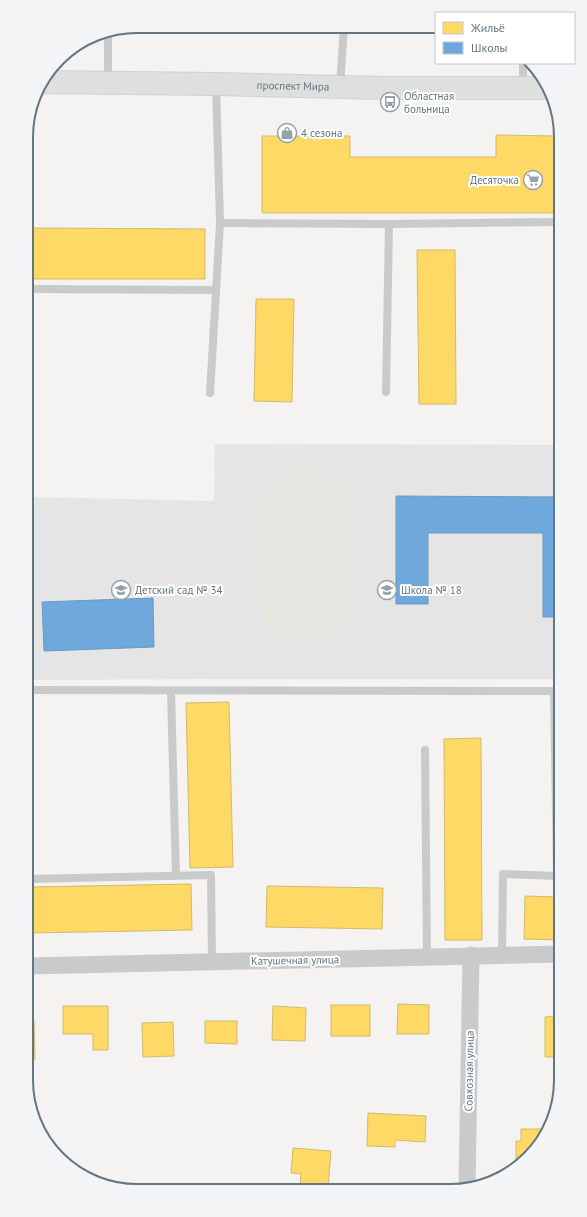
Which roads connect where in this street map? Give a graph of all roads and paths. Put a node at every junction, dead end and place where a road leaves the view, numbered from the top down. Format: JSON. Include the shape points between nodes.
{"nodes":[{"id":1,"x":344,"y":33,"type":"edge"},
{"id":2,"x":108,"y":38,"type":"edge"},
{"id":3,"x":523,"y":64,"type":"edge"},
{"id":4,"x":49,"y":82,"type":"edge"},
{"id":5,"x":108,"y":83,"type":"junction"},
{"id":6,"x":216,"y":84,"type":"junction"},
{"id":7,"x":340,"y":87,"type":"junction"},
{"id":8,"x":523,"y":88,"type":"junction"},
{"id":9,"x":542,"y":88,"type":"edge"},
{"id":10,"x":554,"y":222,"type":"edge"},
{"id":11,"x":220,"y":223,"type":"junction"},
{"id":12,"x":389,"y":224,"type":"junction"},
{"id":13,"x":33,"y":288,"type":"edge"},
{"id":14,"x":216,"y":290,"type":"junction"},
{"id":15,"x":386,"y":392,"type":"dead end"},
{"id":16,"x":210,"y":393,"type":"dead end"},
{"id":17,"x":33,"y":690,"type":"edge"},
{"id":18,"x":171,"y":691,"type":"junction"},
{"id":19,"x":554,"y":691,"type":"edge"},
{"id":20,"x":425,"y":750,"type":"dead end"},
{"id":21,"x":176,"y":876,"type":"junction"},
{"id":22,"x":554,"y":876,"type":"edge"},
{"id":23,"x":33,"y":879,"type":"edge"},
{"id":24,"x":554,"y":954,"type":"edge"},
{"id":25,"x":502,"y":955,"type":"junction"},
{"id":26,"x":471,"y":956,"type":"junction"},
{"id":27,"x":427,"y":957,"type":"junction"},
{"id":28,"x":212,"y":961,"type":"junction"},
{"id":29,"x":33,"y":966,"type":"edge"},
{"id":30,"x":467,"y":1182,"type":"edge"}],
"edges":[{"from":1,"to":7,"type":"lane"},
{"from":2,"to":5,"type":"lane"},
{"from":3,"to":8,"type":"lane"},
{"from":4,"to":5,"type":"main road","name":"проспект Мира"},
{"from":5,"to":6,"type":"main road","name":"проспект Мира"},
{"from":6,"to":7,"type":"main road","name":"проспект Мира"},
{"from":6,"to":11,"type":"lane"},
{"from":7,"to":8,"type":"main road","name":"проспект Мира"},
{"from":8,"to":9,"type":"main road","name":"проспект Мира"},
{"from":10,"to":12,"type":"lane"},
{"from":11,"to":12,"type":"lane"},
{"from":11,"to":14,"type":"lane"},
{"from":12,"to":15,"type":"lane"},
{"from":13,"to":14,"type":"lane"},
{"from":14,"to":16,"type":"lane"},
{"from":17,"to":18,"type":"lane"},
{"from":18,"to":19,"type":"lane"},
{"from":18,"to":21,"type":"lane"},
{"from":20,"to":27,"type":"lane"},
{"from":21,"to":23,"type":"lane"},
{"from":21,"to":28,"type":"lane","via":[[211,875]]},
{"from":22,"to":25,"type":"lane","via":[[503,874]]},
{"from":24,"to":25,"type":"street","name":"Катушечная улица"},
{"from":25,"to":26,"type":"street","name":"Катушечная улица"},
{"from":26,"to":27,"type":"street","name":"Катушечная улица"},
{"from":26,"to":30,"type":"street","name":"Совхозная улица"},
{"from":27,"to":28,"type":"street","name":"Катушечная улица"},
{"from":28,"to":29,"type":"street","name":"Катушечная улица"}]}
